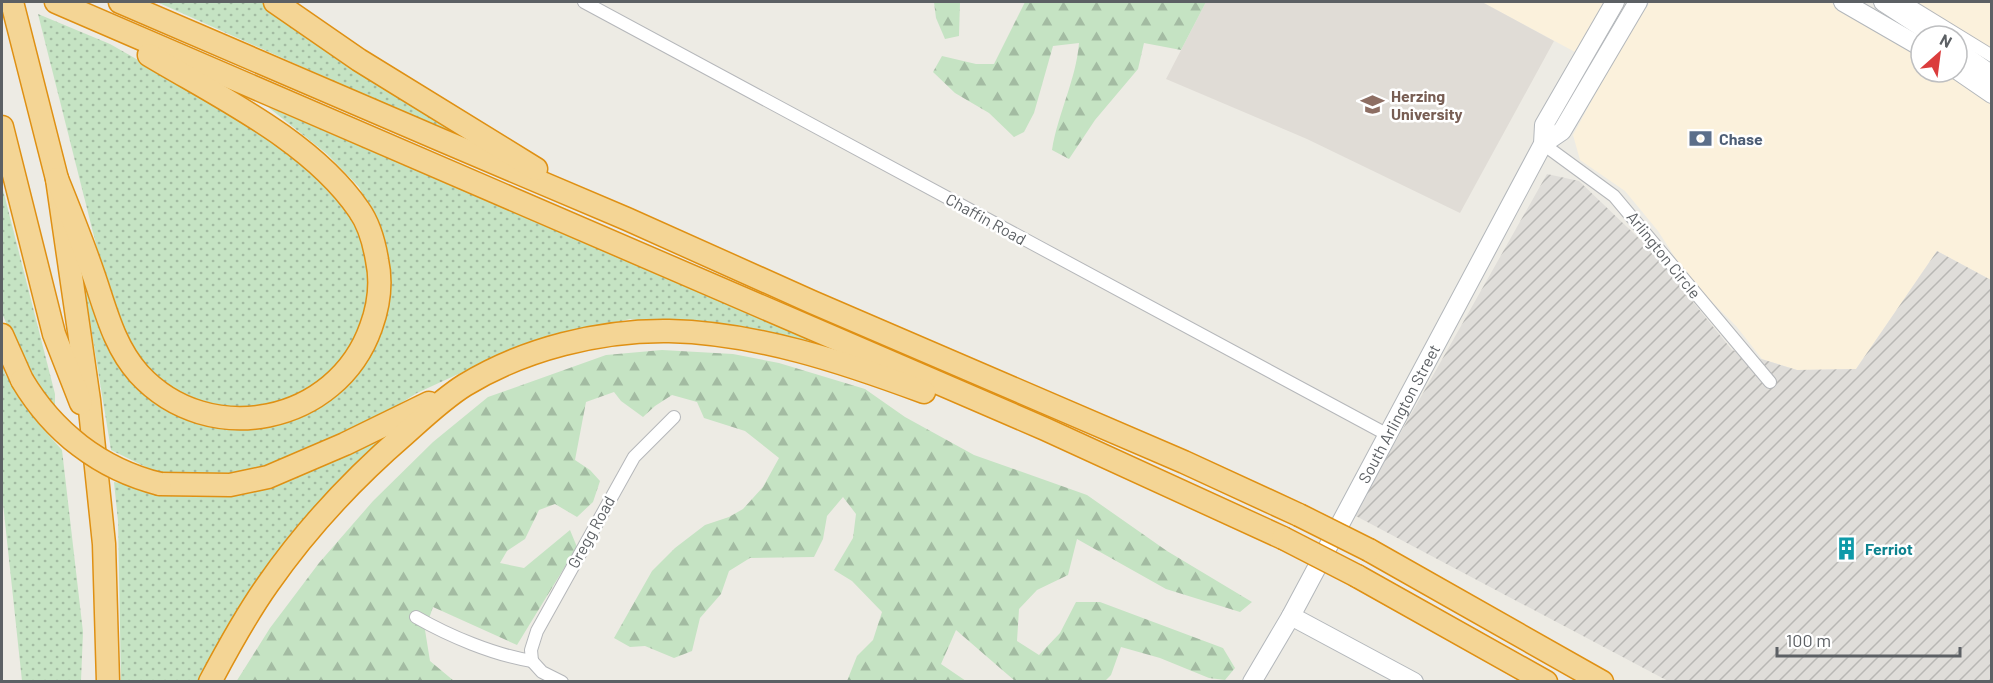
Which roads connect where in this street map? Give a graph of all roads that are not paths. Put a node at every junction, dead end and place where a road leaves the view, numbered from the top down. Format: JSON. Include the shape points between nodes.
{"nodes":[{"id":1,"x":12,"y":2,"type":"edge"},
{"id":2,"x":56,"y":2,"type":"edge"},
{"id":3,"x":120,"y":2,"type":"edge"},
{"id":4,"x":274,"y":2,"type":"edge"},
{"id":5,"x":584,"y":2,"type":"edge"},
{"id":6,"x":1614,"y":2,"type":"edge"},
{"id":7,"x":1638,"y":2,"type":"edge"},
{"id":8,"x":1843,"y":2,"type":"edge"},
{"id":9,"x":1883,"y":2,"type":"edge"},
{"id":10,"x":1904,"y":2,"type":"edge"},
{"id":11,"x":79,"y":11,"type":"junction"},
{"id":12,"x":1917,"y":24,"type":"edge"},
{"id":13,"x":1909,"y":40,"type":"edge"},
{"id":14,"x":1992,"y":56,"type":"edge"},
{"id":15,"x":1969,"y":59,"type":"edge"},
{"id":16,"x":1992,"y":75,"type":"edge"},
{"id":17,"x":1969,"y":78,"type":"edge"},
{"id":18,"x":1992,"y":94,"type":"edge"},
{"id":19,"x":2,"y":128,"type":"edge"},
{"id":20,"x":1543,"y":144,"type":"junction"},
{"id":21,"x":57,"y":179,"type":"junction"},
{"id":22,"x":627,"y":219,"type":"junction"},
{"id":23,"x":2,"y":334,"type":"edge"},
{"id":24,"x":1770,"y":382,"type":"dead end"},
{"id":25,"x":464,"y":385,"type":"junction"},
{"id":26,"x":674,"y":417,"type":"dead end"},
{"id":27,"x":94,"y":435,"type":"junction"},
{"id":28,"x":1388,"y":435,"type":"junction"},
{"id":29,"x":1131,"y":469,"type":"junction"},
{"id":30,"x":1291,"y":616,"type":"junction"},
{"id":31,"x":416,"y":617,"type":"dead end"},
{"id":32,"x":532,"y":661,"type":"junction"},
{"id":33,"x":108,"y":681,"type":"edge"},
{"id":34,"x":210,"y":681,"type":"edge"},
{"id":35,"x":562,"y":681,"type":"edge"},
{"id":36,"x":1252,"y":681,"type":"edge"},
{"id":37,"x":1414,"y":681,"type":"edge"},
{"id":38,"x":1546,"y":681,"type":"edge"},
{"id":39,"x":1602,"y":681,"type":"edge"}],
"edges":[{"from":1,"to":21,"type":"highway"},
{"from":2,"to":11,"type":"highway"},
{"from":3,"to":22,"type":"highway"},
{"from":4,"to":22,"type":"highway","via":[[388,78]]},
{"from":5,"to":28,"type":"street","name":"Chaffin Road"},
{"from":6,"to":20,"type":"main road","name":"South Arlington Street","via":[[1544,125]]},
{"from":7,"to":20,"type":"main road","name":"South Arlington Street","via":[[1562,131]]},
{"from":8,"to":13,"type":"main road"},
{"from":9,"to":12,"type":"main road"},
{"from":10,"to":14,"type":"street"},
{"from":11,"to":21,"type":"highway","via":[[260,122],[317,164],[347,194],[369,229],[379,268],[378,306],[362,348],[343,376],[321,394],[275,415],[224,418],[170,398],[139,374],[118,343]]},
{"from":11,"to":29,"type":"highway"},
{"from":15,"to":16,"type":"main road"},
{"from":17,"to":18,"type":"main road"},
{"from":19,"to":27,"type":"highway","via":[[54,334]]},
{"from":20,"to":24,"type":"street","name":"Arlington Circle","via":[[1614,196]]},
{"from":20,"to":28,"type":"main road","name":"South Arlington Street"},
{"from":21,"to":27,"type":"highway"},
{"from":22,"to":39,"type":"highway","bridge":true,"via":[[1299,514]]},
{"from":23,"to":25,"type":"highway","bridge":true,"via":[[22,380],[48,418],[81,447],[119,471],[160,484],[230,485],[268,477]]},
{"from":25,"to":29,"type":"highway","via":[[552,348],[593,338],[670,331],[716,335],[849,366]]},
{"from":25,"to":34,"type":"highway","via":[[339,496],[268,584]]},
{"from":26,"to":32,"type":"street","name":"Gregg Road","via":[[639,451],[616,486],[537,631]]},
{"from":27,"to":33,"type":"highway","via":[[104,544]]},
{"from":28,"to":30,"type":"main road","name":"South Arlington Street"},
{"from":29,"to":38,"type":"highway","bridge":true,"via":[[1283,538]]},
{"from":30,"to":36,"type":"main road","name":"South Arlington Street"},
{"from":30,"to":37,"type":"main road"},
{"from":31,"to":32,"type":"street","via":[[490,651]]},
{"from":32,"to":35,"type":"street","via":[[542,672]]}]}
